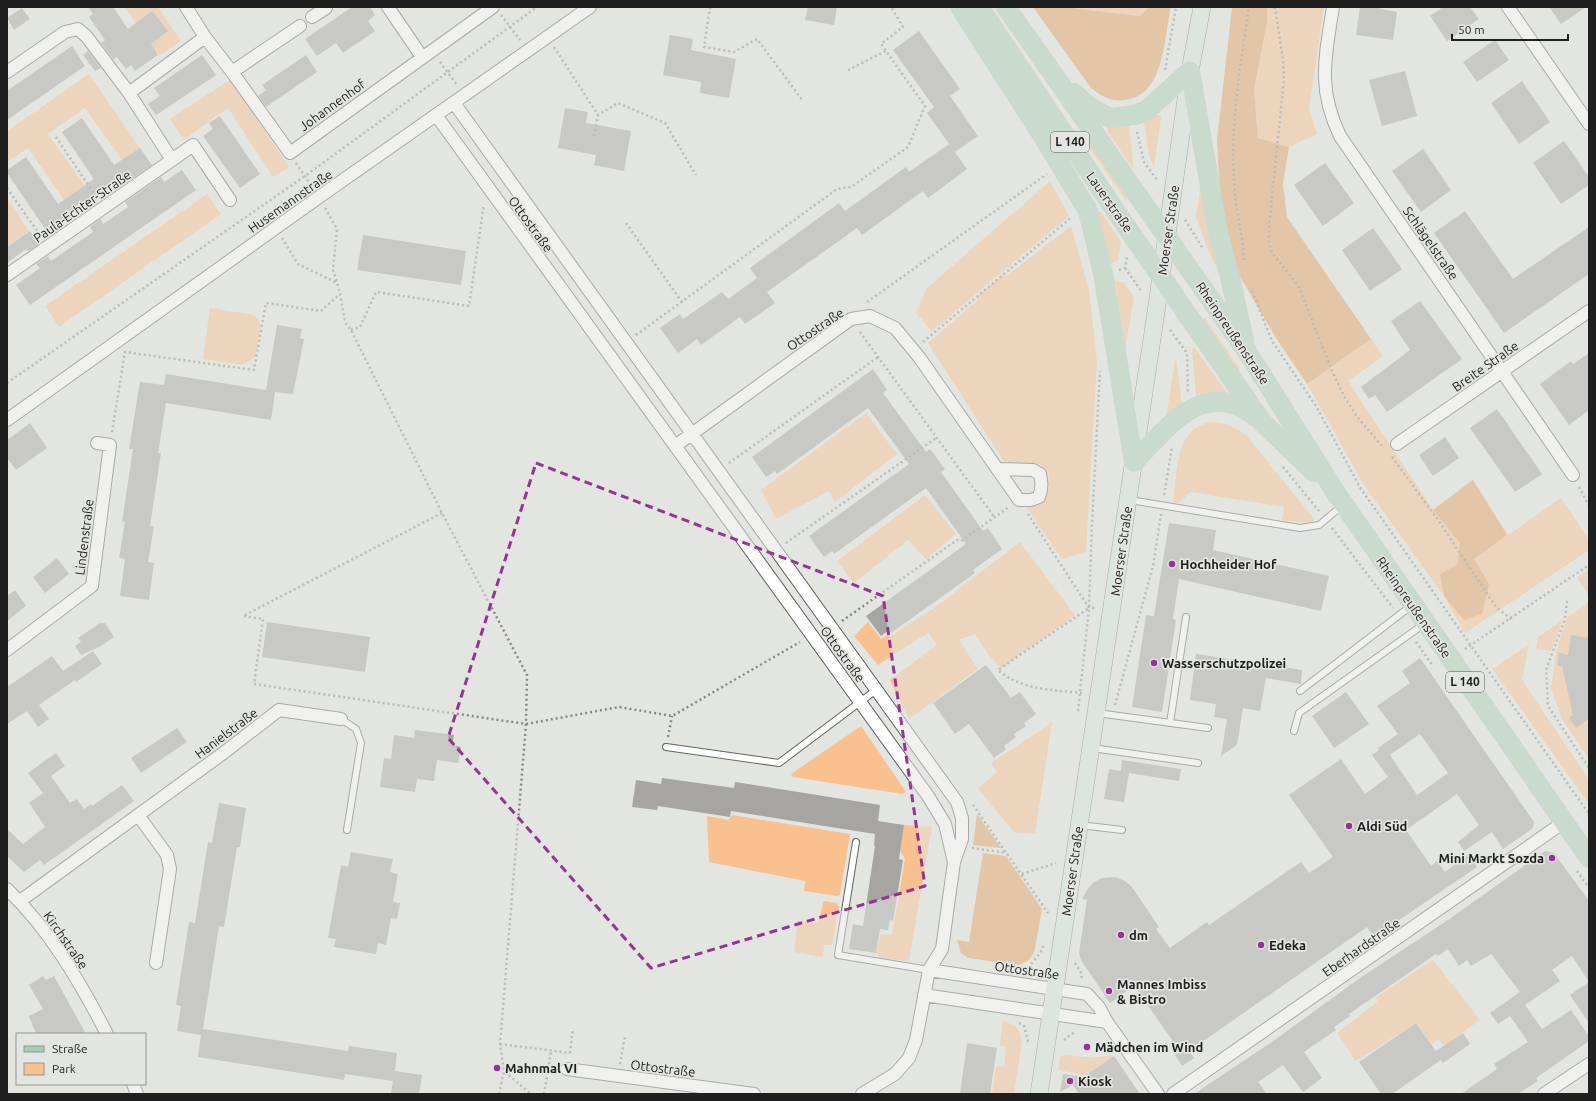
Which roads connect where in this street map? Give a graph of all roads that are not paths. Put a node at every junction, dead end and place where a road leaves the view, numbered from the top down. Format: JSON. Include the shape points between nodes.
{"nodes":[{"id":1,"x":186,"y":7,"type":"edge"},
{"id":2,"x":326,"y":7,"type":"edge"},
{"id":3,"x":388,"y":7,"type":"edge"},
{"id":4,"x":493,"y":7,"type":"edge"},
{"id":5,"x":590,"y":7,"type":"edge"},
{"id":6,"x":960,"y":7,"type":"edge"},
{"id":7,"x":979,"y":7,"type":"edge"},
{"id":8,"x":1006,"y":7,"type":"edge"},
{"id":9,"x":1202,"y":7,"type":"edge"},
{"id":10,"x":1333,"y":7,"type":"edge"},
{"id":11,"x":1508,"y":7,"type":"edge"},
{"id":12,"x":312,"y":17,"type":"dead end"},
{"id":13,"x":300,"y":26,"type":"dead end"},
{"id":14,"x":206,"y":38,"type":"junction"},
{"id":15,"x":422,"y":57,"type":"junction"},
{"id":16,"x":1190,"y":71,"type":"junction"},
{"id":17,"x":7,"y":72,"type":"edge"},
{"id":18,"x":232,"y":72,"type":"junction"},
{"id":19,"x":1051,"y":73,"type":"junction"},
{"id":20,"x":129,"y":93,"type":"junction"},
{"id":21,"x":454,"y":102,"type":"junction"},
{"id":22,"x":436,"y":115,"type":"junction"},
{"id":23,"x":1589,"y":124,"type":"edge"},
{"id":24,"x":172,"y":160,"type":"junction"},
{"id":25,"x":230,"y":200,"type":"dead end"},
{"id":26,"x":1167,"y":236,"type":"junction"},
{"id":27,"x":7,"y":275,"type":"edge"},
{"id":28,"x":1161,"y":277,"type":"junction"},
{"id":29,"x":1589,"y":311,"type":"edge"},
{"id":30,"x":1246,"y":350,"type":"junction"},
{"id":31,"x":1502,"y":371,"type":"junction"},
{"id":32,"x":7,"y":420,"type":"edge"},
{"id":33,"x":1262,"y":422,"type":"junction"},
{"id":34,"x":692,"y":434,"type":"junction"},
{"id":35,"x":97,"y":443,"type":"dead end"},
{"id":36,"x":1397,"y":444,"type":"dead end"},
{"id":37,"x":675,"y":446,"type":"junction"},
{"id":38,"x":1134,"y":462,"type":"junction"},
{"id":39,"x":998,"y":469,"type":"junction"},
{"id":40,"x":1573,"y":475,"type":"road end"},
{"id":41,"x":1339,"y":499,"type":"junction"},
{"id":42,"x":1128,"y":500,"type":"junction"},
{"id":43,"x":1405,"y":610,"type":"junction"},
{"id":44,"x":1186,"y":617,"type":"dead end"},
{"id":45,"x":1418,"y":629,"type":"junction"},
{"id":46,"x":7,"y":650,"type":"edge"},
{"id":47,"x":876,"y":690,"type":"junction"},
{"id":48,"x":1300,"y":691,"type":"dead end"},
{"id":49,"x":861,"y":703,"type":"junction"},
{"id":50,"x":1095,"y":713,"type":"junction"},
{"id":51,"x":342,"y":719,"type":"joint"},
{"id":52,"x":1170,"y":723,"type":"junction"},
{"id":53,"x":1208,"y":728,"type":"dead end"},
{"id":54,"x":1294,"y":731,"type":"dead end"},
{"id":55,"x":666,"y":747,"type":"road end"},
{"id":56,"x":1090,"y":748,"type":"junction"},
{"id":57,"x":1198,"y":764,"type":"dead end"},
{"id":58,"x":138,"y":814,"type":"junction"},
{"id":59,"x":1564,"y":822,"type":"junction"},
{"id":60,"x":1079,"y":825,"type":"junction"},
{"id":61,"x":347,"y":830,"type":"dead end"},
{"id":62,"x":1122,"y":830,"type":"dead end"},
{"id":63,"x":856,"y":842,"type":"dead end"},
{"id":64,"x":954,"y":862,"type":"junction"},
{"id":65,"x":1583,"y":864,"type":"edge"},
{"id":66,"x":7,"y":889,"type":"edge"},
{"id":67,"x":20,"y":901,"type":"junction"},
{"id":68,"x":156,"y":964,"type":"dead end"},
{"id":69,"x":929,"y":970,"type":"junction"},
{"id":70,"x":1055,"y":988,"type":"junction"},
{"id":71,"x":924,"y":995,"type":"junction"},
{"id":72,"x":1051,"y":1013,"type":"junction"},
{"id":73,"x":1107,"y":1022,"type":"junction"},
{"id":74,"x":106,"y":1033,"type":"edge"},
{"id":75,"x":1589,"y":1064,"type":"edge"},
{"id":76,"x":567,"y":1069,"type":"road end"},
{"id":77,"x":754,"y":1094,"type":"edge"},
{"id":78,"x":862,"y":1094,"type":"edge"},
{"id":79,"x":1038,"y":1094,"type":"edge"},
{"id":80,"x":1158,"y":1094,"type":"edge"},
{"id":81,"x":1173,"y":1094,"type":"edge"},
{"id":82,"x":1544,"y":1094,"type":"edge"}],
"edges":[{"from":1,"to":14,"type":"street"},
{"from":2,"to":12,"type":"street"},
{"from":3,"to":15,"type":"street"},
{"from":4,"to":15,"type":"street","name":"Johannenhof"},
{"from":5,"to":21,"type":"street","name":"Husemannstraße"},
{"from":6,"to":38,"type":"main road","via":[[1088,211],[1103,273]]},
{"from":7,"to":28,"type":"main road","name":"Lauerstraße","number":"L 140"},
{"from":8,"to":19,"type":"main road","number":"L 140"},
{"from":9,"to":16,"type":"main road","name":"Moerser Straße"},
{"from":10,"to":31,"type":"street","name":"Schlägelstraße","via":[[1325,56],[1325,91],[1334,124]]},
{"from":11,"to":23,"type":"street"},
{"from":13,"to":18,"type":"street"},
{"from":14,"to":18,"type":"street"},
{"from":14,"to":20,"type":"street"},
{"from":15,"to":18,"type":"street","name":"Johannenhof","via":[[290,153]]},
{"from":16,"to":19,"type":"main road","via":[[1147,110],[1135,115],[1110,118],[1088,106]]},
{"from":16,"to":26,"type":"main road","name":"Moerser Straße"},
{"from":16,"to":30,"type":"main road","via":[[1218,233]]},
{"from":17,"to":20,"type":"street","via":[[65,32],[78,29],[87,37]]},
{"from":19,"to":26,"type":"main road","number":"L 140"},
{"from":20,"to":24,"type":"street"},
{"from":21,"to":22,"type":"street","name":"Husemannstraße"},
{"from":21,"to":34,"type":"street","name":"Ottostraße"},
{"from":22,"to":32,"type":"street","name":"Husemannstraße"},
{"from":22,"to":37,"type":"street","name":"Ottostraße"},
{"from":24,"to":25,"type":"street","name":"Paula-Echter-Straße","via":[[194,145]]},
{"from":24,"to":27,"type":"street","name":"Paula-Echter-Straße"},
{"from":26,"to":28,"type":"main road","name":"Moerser Straße"},
{"from":26,"to":30,"type":"main road","name":"Rheinpreußenstraße","number":"L 140"},
{"from":28,"to":33,"type":"main road","name":"Rheinpreußenstraße","number":"L 140"},
{"from":28,"to":38,"type":"main road","name":"Moerser Straße"},
{"from":29,"to":31,"type":"street","name":"Breite Straße"},
{"from":30,"to":41,"type":"main road","name":"Rheinpreußenstraße","number":"L 140"},
{"from":31,"to":36,"type":"street","name":"Breite Straße"},
{"from":31,"to":40,"type":"street","name":"Schlägelstraße"},
{"from":33,"to":38,"type":"main road","via":[[1235,404],[1214,401],[1192,408],[1181,415]]},
{"from":33,"to":41,"type":"main road","name":"Rheinpreußenstraße","number":"L 140"},
{"from":34,"to":37,"type":"street","name":"Ottostraße"},
{"from":34,"to":39,"type":"street","name":"Ottostraße","via":[[851,319],[870,316],[895,328]]},
{"from":34,"to":47,"type":"street","name":"Ottostraße"},
{"from":35,"to":46,"type":"street","name":"Lindenstraße","via":[[110,445],[92,586]]},
{"from":37,"to":49,"type":"street","name":"Ottostraße"},
{"from":38,"to":42,"type":"main road","name":"Moerser Straße"},
{"from":39,"to":39,"type":"street","name":"Ottostraße","via":[[1019,500],[1039,497],[1042,488],[1040,474],[1033,470]]},
{"from":41,"to":42,"type":"lane","via":[[1319,525],[1300,528]]},
{"from":41,"to":43,"type":"main road","name":"Rheinpreußenstraße","number":"L 140"},
{"from":42,"to":50,"type":"main road","name":"Moerser Straße"},
{"from":43,"to":45,"type":"main road","name":"Rheinpreußenstraße","number":"L 140"},
{"from":43,"to":48,"type":"lane"},
{"from":44,"to":52,"type":"lane"},
{"from":45,"to":54,"type":"lane","via":[[1299,712]]},
{"from":45,"to":59,"type":"main road","name":"Rheinpreußenstraße","number":"L 140","via":[[1449,657]]},
{"from":47,"to":49,"type":"lane","name":"Ottostraße"},
{"from":47,"to":64,"type":"street","name":"Ottostraße","via":[[957,802],[962,818],[962,839]]},
{"from":49,"to":55,"type":"lane","name":"Ottostraße","via":[[779,763]]},
{"from":49,"to":64,"type":"street","name":"Ottostraße","via":[[928,796],[945,824]]},
{"from":50,"to":52,"type":"lane"},
{"from":50,"to":56,"type":"main road","name":"Moerser Straße"},
{"from":51,"to":58,"type":"street","name":"Hanielstraße","via":[[279,710]]},
{"from":51,"to":61,"type":"lane","via":[[356,729],[361,743]]},
{"from":52,"to":53,"type":"lane"},
{"from":56,"to":57,"type":"lane"},
{"from":56,"to":60,"type":"main road","name":"Moerser Straße"},
{"from":58,"to":67,"type":"street","name":"Hanielstraße"},
{"from":58,"to":68,"type":"street","via":[[167,855],[170,869]]},
{"from":59,"to":65,"type":"main road","name":"Rheinpreußenstraße","number":"L 140"},
{"from":59,"to":81,"type":"street","name":"Eberhardstraße"},
{"from":60,"to":62,"type":"lane"},
{"from":60,"to":70,"type":"main road","name":"Moerser Straße"},
{"from":63,"to":69,"type":"lane","via":[[838,955]]},
{"from":64,"to":69,"type":"street","name":"Ottostraße","via":[[942,949]]},
{"from":66,"to":67,"type":"street","name":"Kirchstraße"},
{"from":67,"to":74,"type":"street","name":"Kirchstraße","via":[[61,953]]},
{"from":69,"to":70,"type":"street","name":"Ottostraße"},
{"from":69,"to":71,"type":"street","name":"Ottostraße"},
{"from":70,"to":72,"type":"main road","name":"Moerser Straße"},
{"from":70,"to":73,"type":"street","name":"Ottostraße","via":[[1087,994],[1099,1007]]},
{"from":71,"to":72,"type":"street"},
{"from":71,"to":78,"type":"street","name":"Ottostraße","via":[[916,1040],[909,1058],[895,1074]]},
{"from":72,"to":73,"type":"street"},
{"from":72,"to":79,"type":"main road","name":"Moerser Straße"},
{"from":73,"to":80,"type":"street","name":"Ottostraße"},
{"from":75,"to":82,"type":"street"},
{"from":76,"to":77,"type":"street","name":"Ottostraße"}]}
